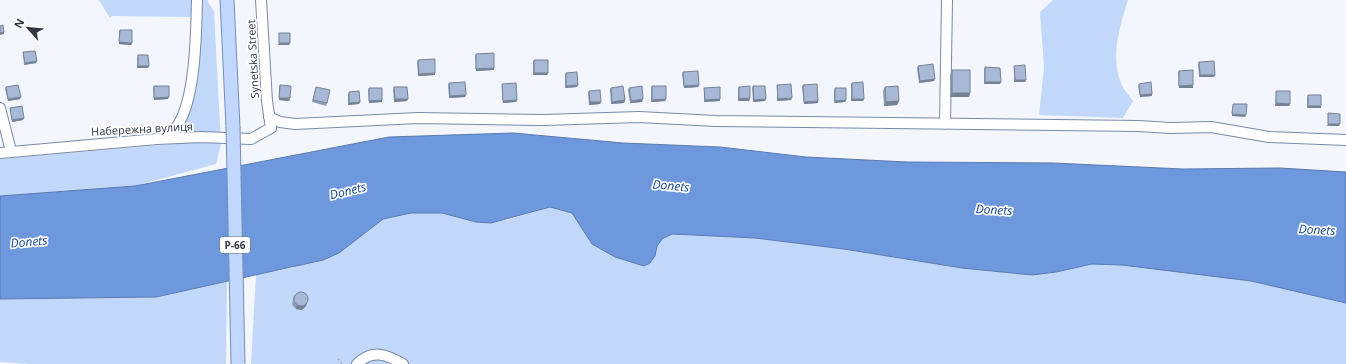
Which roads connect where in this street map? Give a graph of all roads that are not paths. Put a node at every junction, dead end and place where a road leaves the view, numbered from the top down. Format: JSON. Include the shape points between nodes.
{"nodes":[{"id":1,"x":197,"y":0,"type":"edge"},
{"id":2,"x":227,"y":0,"type":"edge"},
{"id":3,"x":261,"y":0,"type":"edge"},
{"id":4,"x":947,"y":0,"type":"edge"},
{"id":5,"x":0,"y":108,"type":"edge"},
{"id":6,"x":269,"y":117,"type":"junction"},
{"id":7,"x":945,"y":124,"type":"junction"},
{"id":8,"x":157,"y":139,"type":"junction"},
{"id":9,"x":1346,"y":140,"type":"edge"},
{"id":10,"x":11,"y":151,"type":"junction"},
{"id":11,"x":0,"y":153,"type":"edge"},
{"id":12,"x":238,"y":364,"type":"edge"},
{"id":13,"x":357,"y":364,"type":"edge"},
{"id":14,"x":403,"y":364,"type":"edge"}],
"edges":[{"from":1,"to":8,"type":"street","via":[[196,39],[189,100],[178,127],[170,136]]},
{"from":2,"to":12,"type":"main road","number":"Р-66","bridge":true,"via":[[233,127]]},
{"from":3,"to":6,"type":"street","name":"Synetska Street"},
{"from":4,"to":7,"type":"street"},
{"from":5,"to":10,"type":"street"},
{"from":6,"to":7,"type":"street","via":[[295,124],[418,118],[543,120],[639,117],[716,121]]},
{"from":6,"to":8,"type":"street","name":"Набережна вулиця","via":[[271,128],[252,139]]},
{"from":7,"to":9,"type":"street","via":[[1211,128],[1269,137]]},
{"from":8,"to":10,"type":"street","name":"Набережна вулиця"},
{"from":10,"to":11,"type":"street","name":"Набережна вулиця"},
{"from":13,"to":14,"type":"street","via":[[364,356],[375,354],[387,356]]}]}
